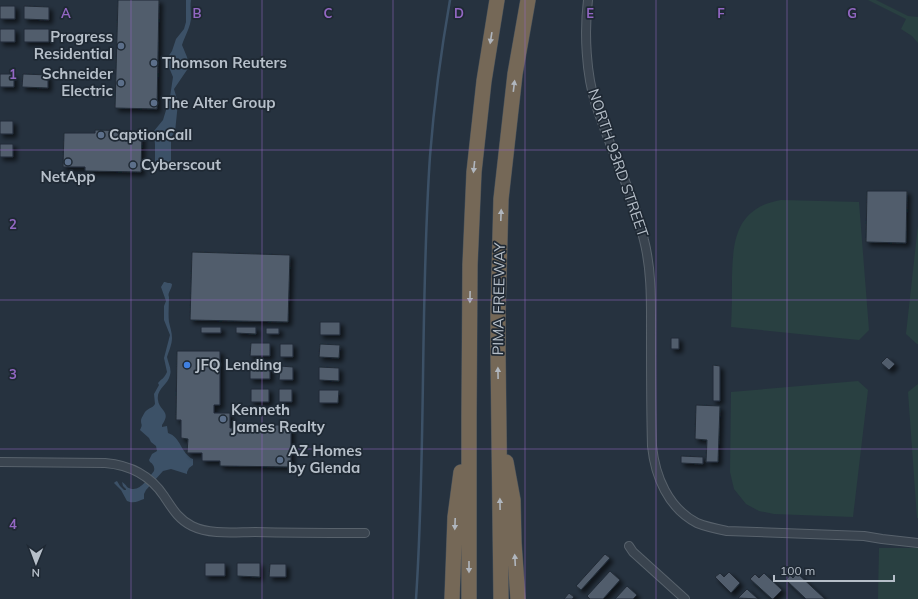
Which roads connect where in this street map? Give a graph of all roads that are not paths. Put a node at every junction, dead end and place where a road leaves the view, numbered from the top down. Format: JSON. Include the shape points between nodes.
{"nodes":[{"id":1,"x":497,"y":0,"type":"edge"},
{"id":2,"x":528,"y":0,"type":"edge"},
{"id":3,"x":588,"y":0,"type":"edge"},
{"id":4,"x":499,"y":412,"type":"junction"},
{"id":5,"x":469,"y":416,"type":"junction"},
{"id":6,"x":0,"y":462,"type":"edge"},
{"id":7,"x":365,"y":533,"type":"dead end"},
{"id":8,"x":918,"y":543,"type":"edge"},
{"id":9,"x":629,"y":546,"type":"dead end"},
{"id":10,"x":452,"y":599,"type":"edge"},
{"id":11,"x":469,"y":599,"type":"edge"},
{"id":12,"x":501,"y":599,"type":"edge"},
{"id":13,"x":518,"y":599,"type":"edge"},
{"id":14,"x":685,"y":599,"type":"edge"}],
"edges":[{"from":1,"to":5,"type":"highway","name":"PIMA FREEWAY","one_way":true,"via":[[484,81],[474,172],[470,265]]},
{"from":4,"to":2,"type":"highway","name":"PIMA FREEWAY","one_way":true,"via":[[498,313],[502,199],[515,74]]},
{"from":3,"to":8,"type":"street","name":"NORTH 93RD STREET","via":[[586,38],[595,104],[635,207],[648,256],[651,286],[652,446],[663,488],[671,501],[689,518],[708,527],[736,532],[864,536]]},
{"from":12,"to":4,"type":"highway","name":"PIMA FREEWAY","one_way":true},
{"from":13,"to":4,"type":"highway","one_way":true,"via":[[513,500]]},
{"from":5,"to":10,"type":"highway","one_way":true,"via":[[455,517]]},
{"from":5,"to":11,"type":"highway","name":"PIMA FREEWAY","one_way":true},
{"from":6,"to":7,"type":"street","via":[[115,464],[135,470],[163,494],[182,520],[206,530]]},
{"from":9,"to":14,"type":"street"}]}
